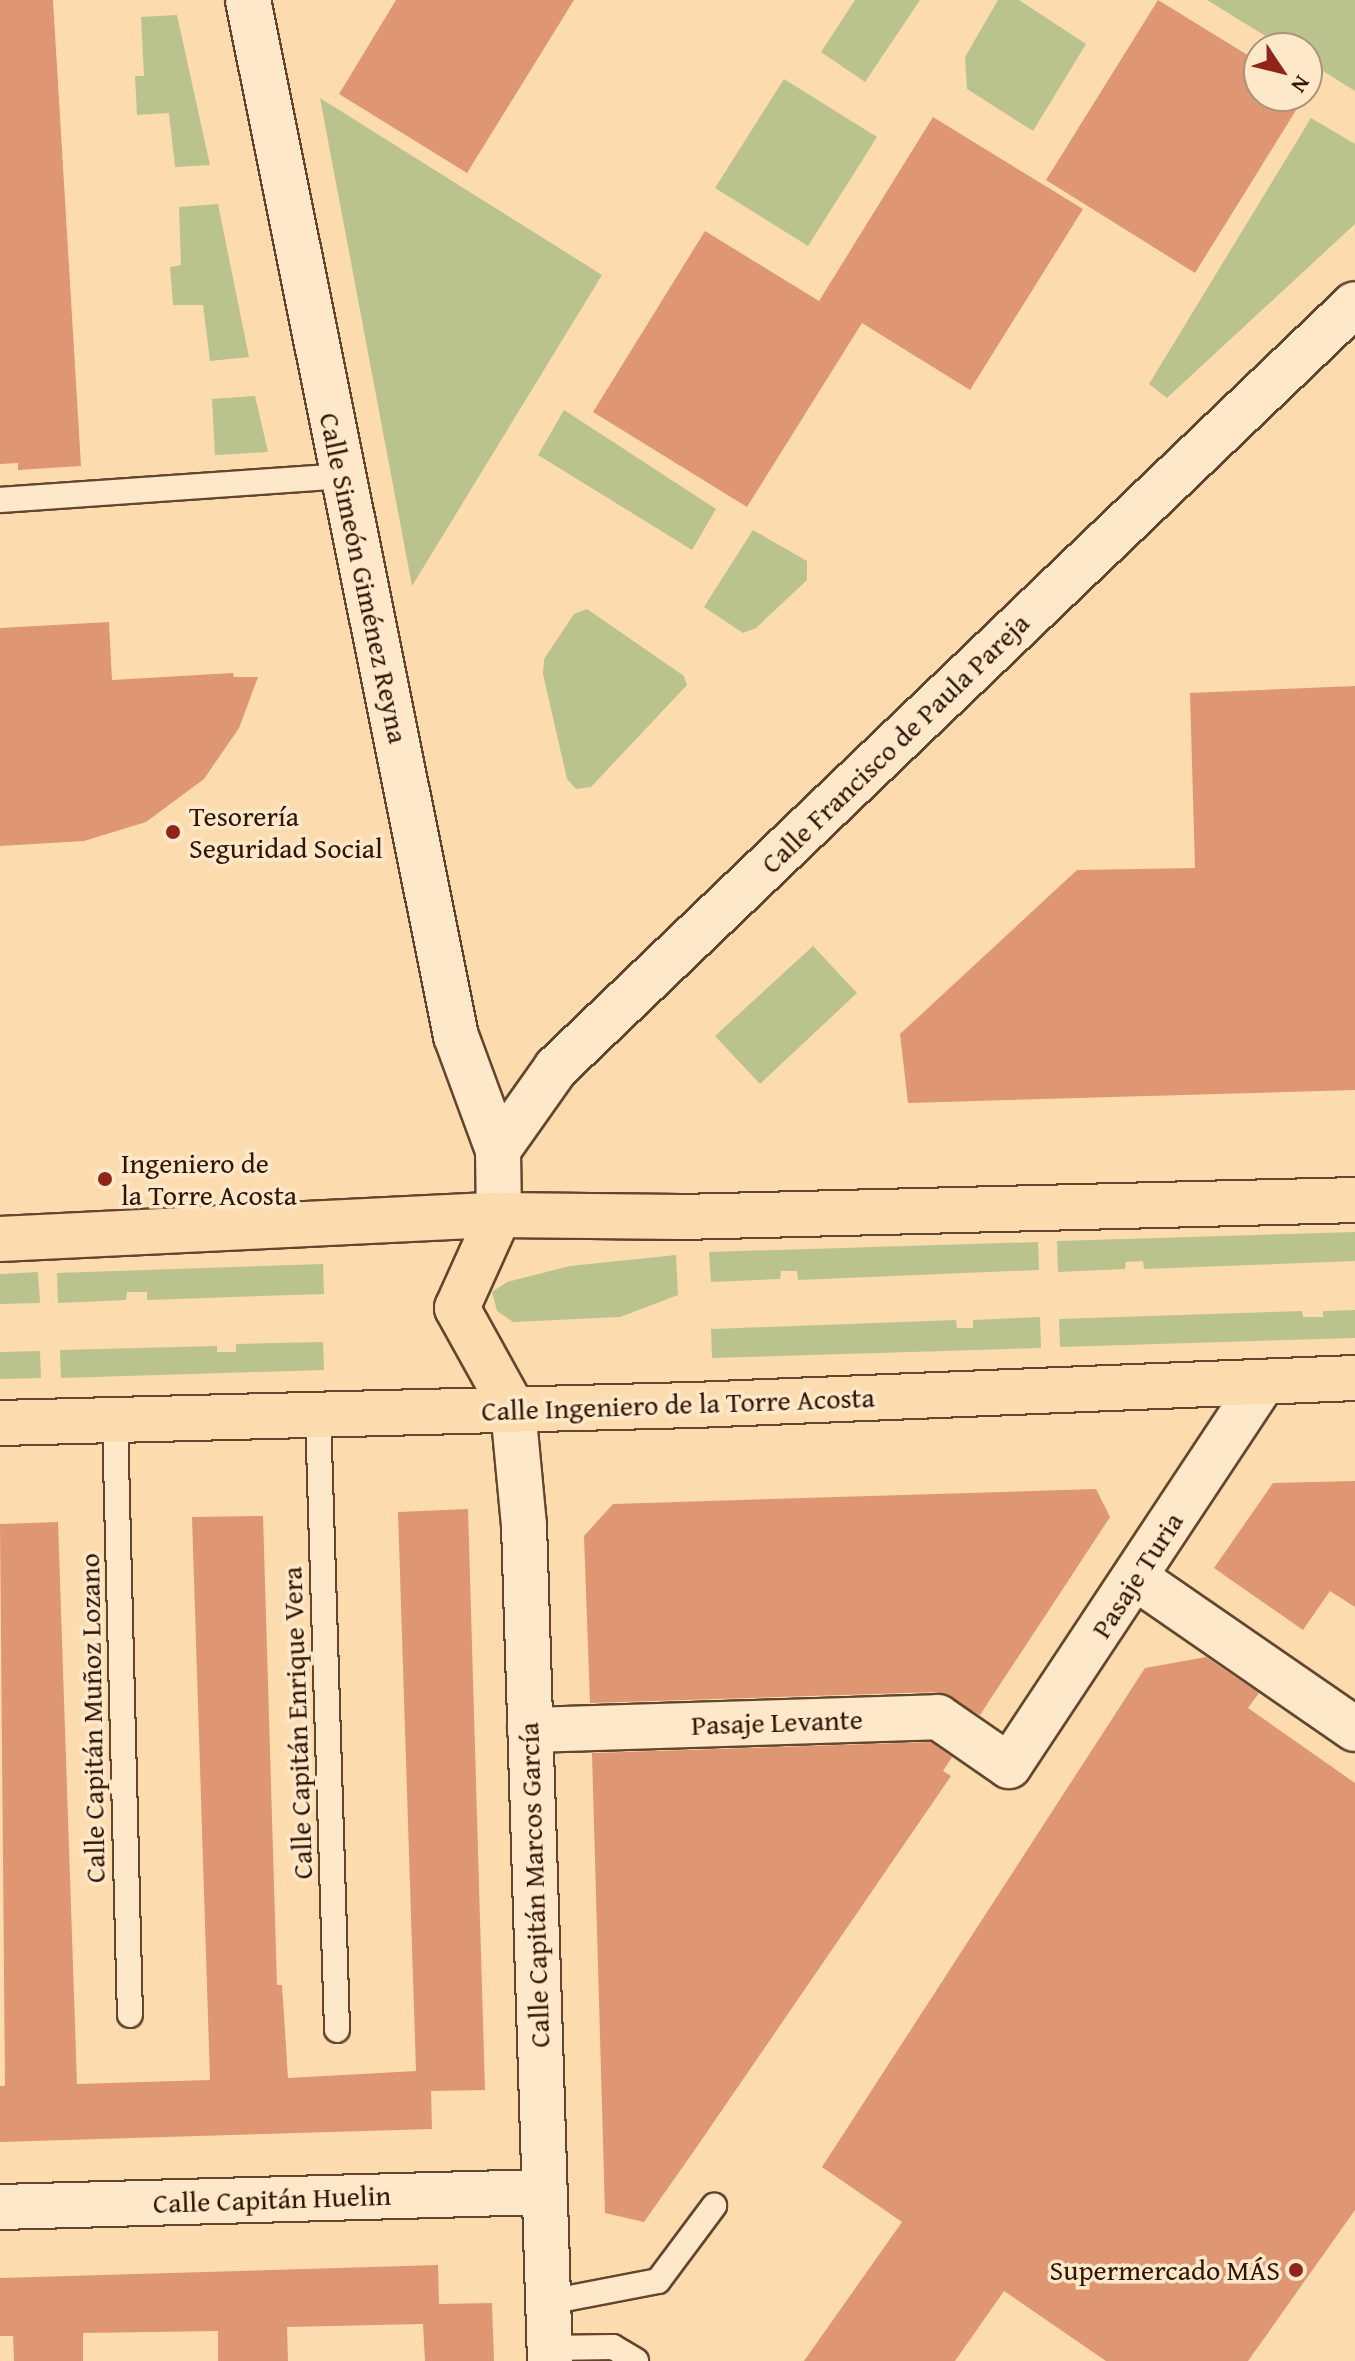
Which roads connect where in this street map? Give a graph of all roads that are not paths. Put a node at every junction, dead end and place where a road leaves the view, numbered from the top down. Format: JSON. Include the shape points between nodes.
{"nodes":[{"id":1,"x":248,"y":0,"type":"edge"},
{"id":2,"x":1355,"y":304,"type":"edge"},
{"id":3,"x":343,"y":476,"type":"junction"},
{"id":4,"x":0,"y":500,"type":"edge"},
{"id":5,"x":498,"y":1150,"type":"junction"},
{"id":6,"x":1355,"y":1200,"type":"edge"},
{"id":7,"x":499,"y":1215,"type":"junction"},
{"id":8,"x":0,"y":1239,"type":"edge"},
{"id":9,"x":1355,"y":1378,"type":"edge"},
{"id":10,"x":1263,"y":1382,"type":"junction"},
{"id":11,"x":513,"y":1409,"type":"junction"},
{"id":12,"x":318,"y":1414,"type":"junction"},
{"id":13,"x":115,"y":1420,"type":"junction"},
{"id":14,"x":0,"y":1423,"type":"edge"},
{"id":15,"x":1136,"y":1578,"type":"junction"},
{"id":16,"x":1355,"y":1729,"type":"edge"},
{"id":17,"x":530,"y":1730,"type":"junction"},
{"id":18,"x":1009,"y":1766,"type":"joint"},
{"id":19,"x":130,"y":2015,"type":"dead end"},
{"id":20,"x":337,"y":2030,"type":"dead end"},
{"id":21,"x":543,"y":2192,"type":"junction"},
{"id":22,"x":714,"y":2206,"type":"dead end"},
{"id":23,"x":0,"y":2207,"type":"edge"},
{"id":24,"x":549,"y":2302,"type":"junction"},
{"id":25,"x":550,"y":2355,"type":"edge"},
{"id":26,"x":636,"y":2361,"type":"edge"}],
"edges":[{"from":1,"to":3,"type":"street","name":"Calle Simeón Giménez Reyna"},
{"from":2,"to":5,"type":"street","name":"Calle Francisco de Paula Pareja","via":[[556,1068]]},
{"from":3,"to":4,"type":"lane"},
{"from":3,"to":5,"type":"street","name":"Calle Simeón Giménez Reyna","via":[[456,1036]]},
{"from":5,"to":7,"type":"street"},
{"from":6,"to":7,"type":"main road","via":[[681,1217]]},
{"from":7,"to":8,"type":"main road"},
{"from":7,"to":11,"type":"main road","via":[[457,1308]]},
{"from":9,"to":10,"type":"main road","name":"Calle Ingeniero de la Torre Acosta"},
{"from":10,"to":11,"type":"main road","name":"Calle Ingeniero de la Torre Acosta"},
{"from":10,"to":15,"type":"street","name":"Pasaje Turia"},
{"from":11,"to":12,"type":"main road","name":"Calle Ingeniero de la Torre Acosta"},
{"from":11,"to":17,"type":"street","name":"Calle Capitán Marcos García","via":[[524,1525]]},
{"from":12,"to":13,"type":"main road","name":"Calle Ingeniero de la Torre Acosta"},
{"from":12,"to":20,"type":"lane","name":"Calle Capitán Enrique Vera"},
{"from":13,"to":14,"type":"main road","name":"Calle Ingeniero de la Torre Acosta"},
{"from":13,"to":19,"type":"lane","name":"Calle Capitán Muñoz Lozano"},
{"from":15,"to":16,"type":"street"},
{"from":15,"to":18,"type":"street","name":"Pasaje Turia"},
{"from":17,"to":18,"type":"street","name":"Pasaje Levante","via":[[938,1717]]},
{"from":17,"to":21,"type":"street","name":"Calle Capitán Marcos García"},
{"from":21,"to":23,"type":"street","name":"Calle Capitán Huelin"},
{"from":21,"to":24,"type":"street","name":"Calle Capitán Marcos García"},
{"from":22,"to":24,"type":"lane","via":[[658,2281]]},
{"from":24,"to":25,"type":"street","name":"Calle Capitán Marcos García"},
{"from":25,"to":26,"type":"lane","via":[[613,2347]]}]}
